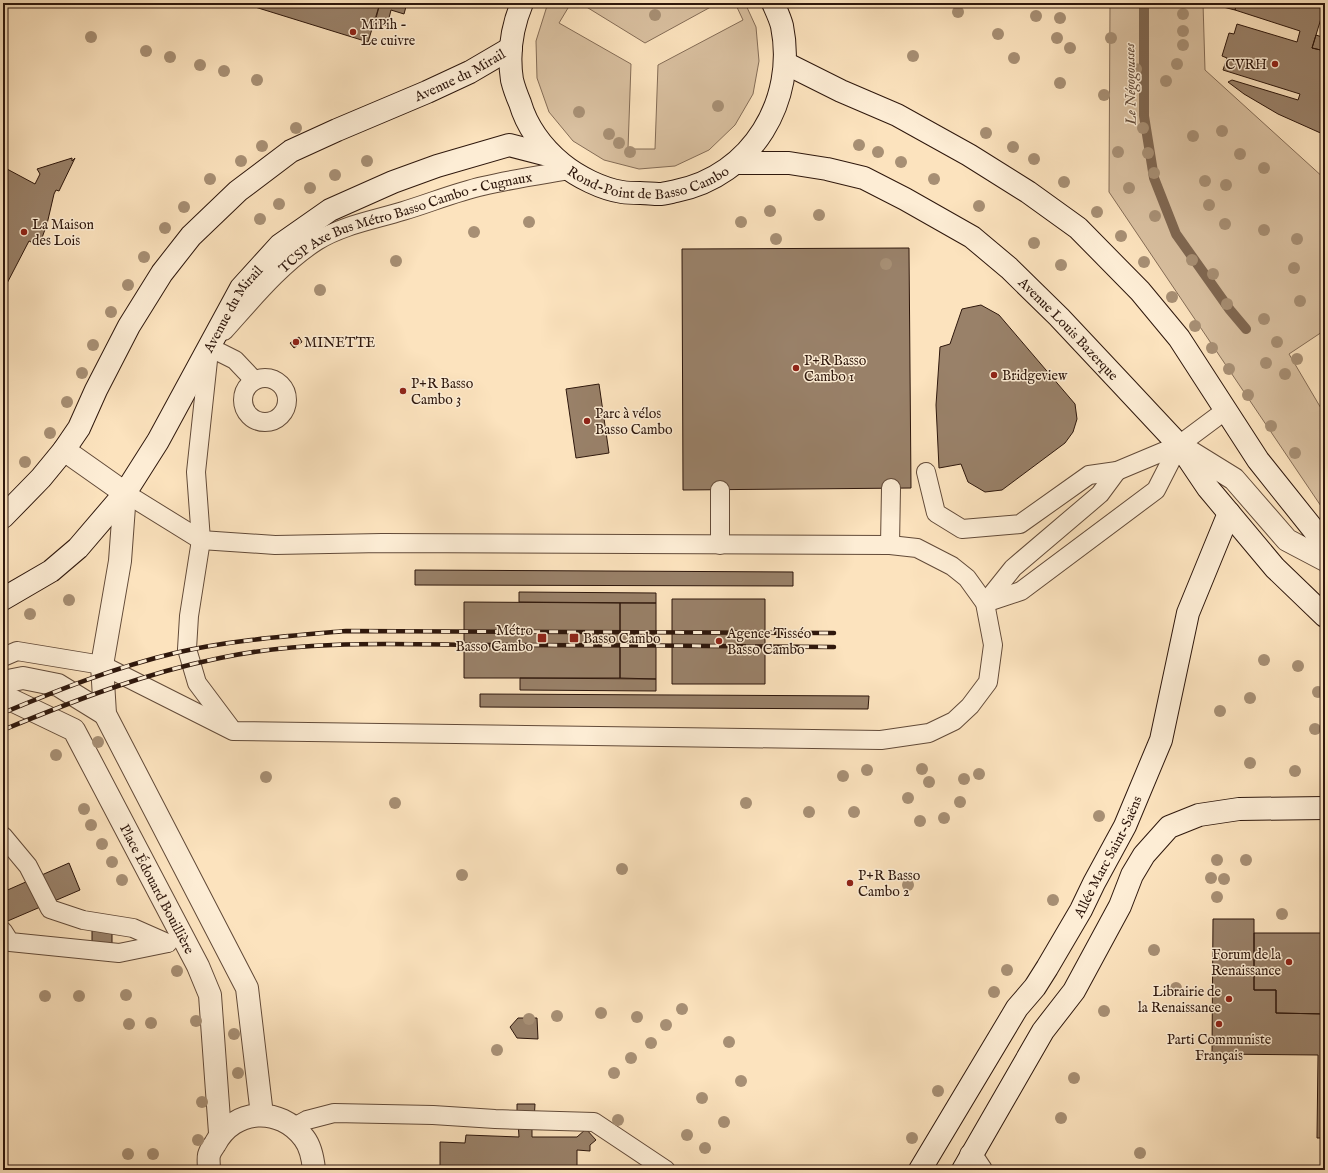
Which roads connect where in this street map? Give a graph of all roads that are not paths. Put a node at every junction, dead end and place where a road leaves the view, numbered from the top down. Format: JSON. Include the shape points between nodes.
{"nodes":[{"id":1,"x":522,"y":3,"type":"edge"},
{"id":2,"x":773,"y":3,"type":"edge"},
{"id":3,"x":511,"y":48,"type":"junction"},
{"id":4,"x":785,"y":63,"type":"junction"},
{"id":5,"x":552,"y":156,"type":"junction"},
{"id":6,"x":736,"y":163,"type":"junction"},
{"id":7,"x":570,"y":170,"type":"junction"},
{"id":8,"x":209,"y":346,"type":"junction"},
{"id":9,"x":254,"y":380,"type":"dead end"},
{"id":10,"x":1226,"y":410,"type":"junction"},
{"id":11,"x":1178,"y":445,"type":"junction"},
{"id":12,"x":64,"y":450,"type":"junction"},
{"id":13,"x":1117,"y":471,"type":"junction"},
{"id":14,"x":926,"y":472,"type":"dead end"},
{"id":15,"x":891,"y":488,"type":"dead end"},
{"id":16,"x":720,"y":490,"type":"dead end"},
{"id":17,"x":125,"y":493,"type":"junction"},
{"id":18,"x":1229,"y":514,"type":"junction"},
{"id":19,"x":3,"y":517,"type":"edge"},
{"id":20,"x":201,"y":540,"type":"junction"},
{"id":21,"x":720,"y":544,"type":"junction"},
{"id":22,"x":1325,"y":544,"type":"edge"},
{"id":23,"x":890,"y":545,"type":"junction"},
{"id":24,"x":1325,"y":560,"type":"edge"},
{"id":25,"x":3,"y":599,"type":"edge"},
{"id":26,"x":985,"y":603,"type":"junction"},
{"id":27,"x":1325,"y":616,"type":"edge"},
{"id":28,"x":3,"y":657,"type":"edge"},
{"id":29,"x":102,"y":665,"type":"junction"},
{"id":30,"x":3,"y":682,"type":"edge"},
{"id":31,"x":3,"y":696,"type":"edge"},
{"id":32,"x":105,"y":714,"type":"junction"},
{"id":33,"x":233,"y":731,"type":"junction"},
{"id":34,"x":1325,"y":808,"type":"edge"},
{"id":35,"x":3,"y":836,"type":"edge"},
{"id":36,"x":3,"y":931,"type":"edge"},
{"id":37,"x":176,"y":942,"type":"junction"},
{"id":38,"x":262,"y":1115,"type":"junction"},
{"id":39,"x":294,"y":1127,"type":"junction"},
{"id":40,"x":220,"y":1134,"type":"junction"},
{"id":41,"x":972,"y":1165,"type":"edge"},
{"id":42,"x":209,"y":1170,"type":"edge"},
{"id":43,"x":314,"y":1170,"type":"edge"},
{"id":44,"x":666,"y":1170,"type":"edge"},
{"id":45,"x":920,"y":1170,"type":"edge"}],
"edges":[{"from":1,"to":3,"type":"main road","name":"Rond-Point de Basso Cambo"},
{"from":2,"to":4,"type":"main road","name":"Rond-Point de Basso Cambo","via":[[782,25]]},
{"from":3,"to":5,"type":"main road","name":"Rond-Point de Basso Cambo","via":[[512,80],[523,114],[535,135]]},
{"from":3,"to":12,"type":"main road","name":"Avenue du Mirail","via":[[470,72],[291,151],[238,191],[191,236],[160,276],[129,326],[79,428]]},
{"from":4,"to":6,"type":"main road","name":"Rond-Point de Basso Cambo","via":[[779,97],[768,124]]},
{"from":4,"to":10,"type":"main road","via":[[897,115],[969,155],[1028,192],[1078,228],[1140,290],[1174,332]]},
{"from":5,"to":7,"type":"main road","name":"Rond-Point de Basso Cambo"},
{"from":5,"to":8,"type":"main road","name":"Avenue du Mirail","via":[[509,145],[393,182],[330,210],[280,245],[241,288]]},
{"from":6,"to":7,"type":"main road","name":"Rond-Point de Basso Cambo","via":[[713,178],[690,188],[660,194],[622,192],[592,183]]},
{"from":6,"to":11,"type":"main road","name":"Avenue Louis Bazerque","via":[[789,163],[864,178],[972,237],[1009,268],[1059,317]]},
{"from":7,"to":8,"type":"lane","name":"TCSP Axe Bus Métro Basso Cambo - Cugnaux","via":[[483,186],[355,224],[318,241],[265,286]]},
{"from":8,"to":9,"type":"lane","via":[[235,360]]},
{"from":8,"to":17,"type":"main road","name":"Avenue du Mirail","via":[[158,441]]},
{"from":8,"to":20,"type":"lane","via":[[196,472]]},
{"from":10,"to":11,"type":"lane"},
{"from":10,"to":22,"type":"main road","via":[[1258,460]]},
{"from":11,"to":13,"type":"lane"},
{"from":11,"to":18,"type":"main road","name":"Avenue Louis Bazerque"},
{"from":11,"to":24,"type":"main road","via":[[1234,479],[1287,540]]},
{"from":11,"to":26,"type":"lane","via":[[1156,490],[1021,591]]},
{"from":12,"to":17,"type":"main road"},
{"from":12,"to":19,"type":"main road","name":"Avenue du Mirail"},
{"from":13,"to":14,"type":"lane","via":[[1089,475],[1020,524],[962,529],[936,513]]},
{"from":13,"to":26,"type":"lane","via":[[1100,494],[1012,568]]},
{"from":15,"to":23,"type":"lane"},
{"from":16,"to":21,"type":"lane"},
{"from":17,"to":20,"type":"lane"},
{"from":17,"to":25,"type":"main road","name":"Avenue du Mirail","via":[[78,548],[51,570]]},
{"from":17,"to":29,"type":"main road","via":[[120,561]]},
{"from":18,"to":27,"type":"main road","name":"Avenue Louis Bazerque","via":[[1275,568]]},
{"from":18,"to":45,"type":"main road","name":"Allée Marc Saint-Saëns","via":[[1188,613],[1161,740],[1125,826],[1047,968],[1017,1008]]},
{"from":20,"to":21,"type":"lane","via":[[275,545]]},
{"from":20,"to":33,"type":"lane","via":[[189,616],[187,649],[198,683]]},
{"from":21,"to":23,"type":"lane"},
{"from":23,"to":26,"type":"lane","via":[[917,548],[952,566],[967,578]]},
{"from":26,"to":33,"type":"lane","via":[[993,645],[988,682],[970,706],[954,721],[929,733],[880,740]]},
{"from":28,"to":29,"type":"lane","via":[[17,651]]},
{"from":29,"to":32,"type":"main road"},
{"from":29,"to":33,"type":"lane"},
{"from":30,"to":32,"type":"main road","via":[[23,678],[58,685]]},
{"from":31,"to":37,"type":"main road","name":"Place Édouard Bouillière","via":[[74,730]]},
{"from":32,"to":38,"type":"main road","via":[[247,988]]},
{"from":34,"to":41,"type":"main road","via":[[1239,809],[1198,815],[1169,827],[1144,855],[1132,875],[1120,906],[1074,991],[1042,1031]]},
{"from":35,"to":37,"type":"lane","via":[[28,866],[50,909],[83,920],[134,928]]},
{"from":36,"to":37,"type":"lane","via":[[10,942],[119,953]]},
{"from":37,"to":40,"type":"main road","name":"Place Édouard Bouillière","via":[[198,966],[210,995]]},
{"from":38,"to":39,"type":"main road","via":[[279,1118]]},
{"from":38,"to":40,"type":"main road","via":[[246,1117],[232,1123]]},
{"from":39,"to":43,"type":"main road","via":[[305,1139],[312,1154]]},
{"from":39,"to":44,"type":"lane","via":[[307,1120],[334,1113],[433,1114],[495,1120],[594,1122]]},
{"from":40,"to":42,"type":"main road","via":[[209,1154]]}]}
